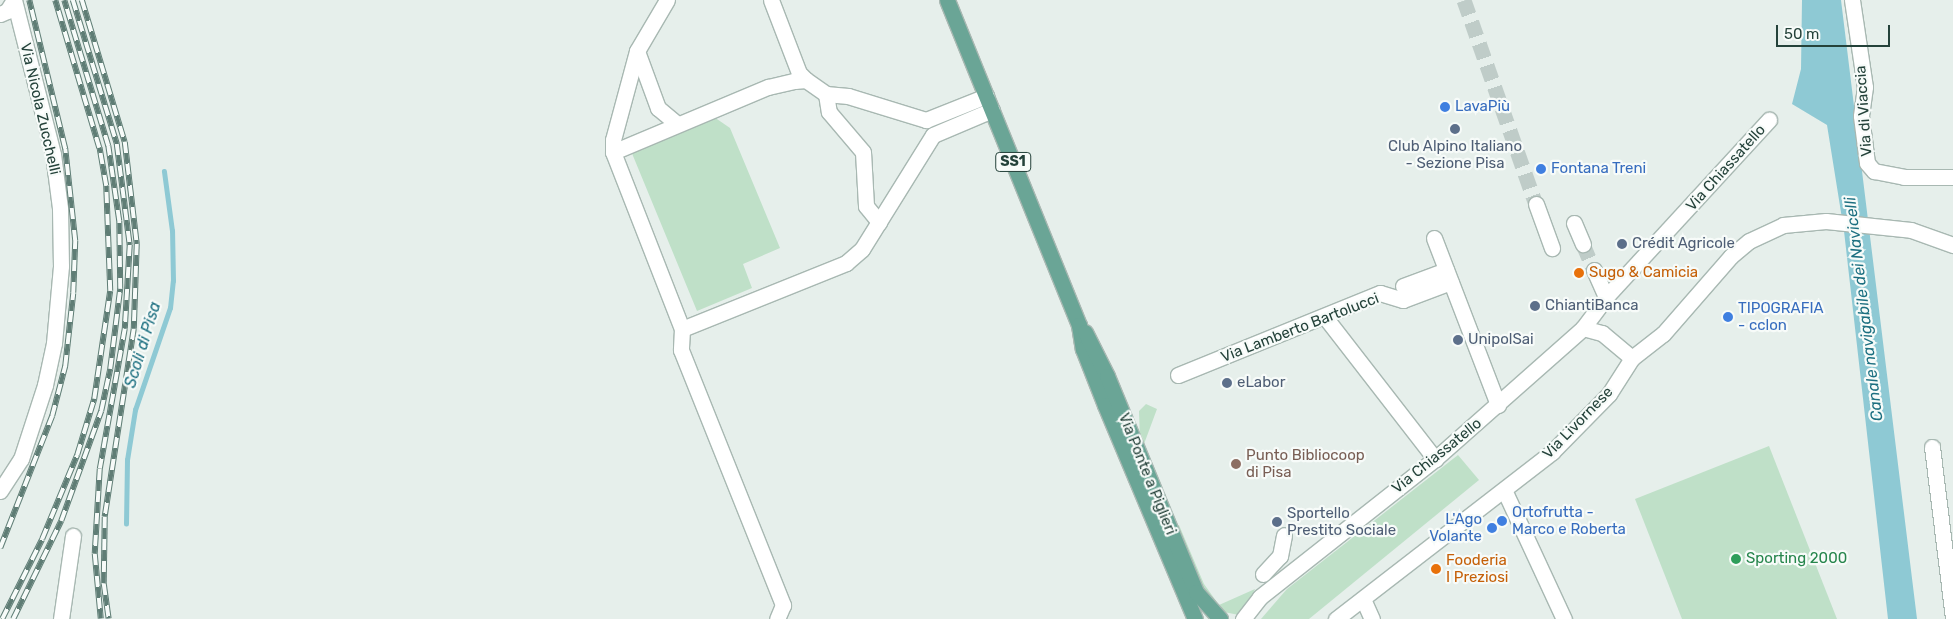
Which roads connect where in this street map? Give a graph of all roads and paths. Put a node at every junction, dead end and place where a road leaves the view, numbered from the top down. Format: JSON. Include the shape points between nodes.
{"nodes":[{"id":1,"x":14,"y":0,"type":"edge"},
{"id":2,"x":668,"y":0,"type":"edge"},
{"id":3,"x":771,"y":0,"type":"edge"},
{"id":4,"x":947,"y":0,"type":"edge"},
{"id":5,"x":1852,"y":0,"type":"edge"},
{"id":6,"x":0,"y":14,"type":"edge"},
{"id":7,"x":637,"y":51,"type":"junction"},
{"id":8,"x":806,"y":80,"type":"junction"},
{"id":9,"x":826,"y":94,"type":"junction"},
{"id":10,"x":989,"y":103,"type":"junction"},
{"id":11,"x":1769,"y":120,"type":"dead end"},
{"id":12,"x":677,"y":124,"type":"junction"},
{"id":13,"x":613,"y":152,"type":"junction"},
{"id":14,"x":1953,"y":177,"type":"edge"},
{"id":15,"x":1536,"y":204,"type":"tunnel mouth"},
{"id":16,"x":879,"y":222,"type":"junction"},
{"id":17,"x":1574,"y":223,"type":"dead end"},
{"id":18,"x":1434,"y":238,"type":"dead end"},
{"id":19,"x":1583,"y":244,"type":"tunnel mouth"},
{"id":20,"x":1953,"y":245,"type":"edge"},
{"id":21,"x":1552,"y":248,"type":"dead end"},
{"id":22,"x":1594,"y":270,"type":"tunnel mouth"},
{"id":23,"x":1449,"y":276,"type":"junction"},
{"id":24,"x":1403,"y":286,"type":"dead end"},
{"id":25,"x":1606,"y":297,"type":"junction"},
{"id":26,"x":1325,"y":317,"type":"junction"},
{"id":27,"x":1079,"y":325,"type":"junction"},
{"id":28,"x":1583,"y":328,"type":"junction"},
{"id":29,"x":682,"y":329,"type":"junction"},
{"id":30,"x":1632,"y":358,"type":"junction"},
{"id":31,"x":1178,"y":375,"type":"dead end"},
{"id":32,"x":1498,"y":405,"type":"junction"},
{"id":33,"x":1932,"y":447,"type":"dead end"},
{"id":34,"x":1435,"y":459,"type":"junction"},
{"id":35,"x":5,"y":485,"type":"edge"},
{"id":36,"x":1505,"y":492,"type":"junction"},
{"id":37,"x":1284,"y":535,"type":"dead end"},
{"id":38,"x":73,"y":536,"type":"dead end"},
{"id":39,"x":1273,"y":586,"type":"junction"},
{"id":40,"x":1362,"y":599,"type":"junction"},
{"id":41,"x":61,"y":619,"type":"edge"},
{"id":42,"x":777,"y":619,"type":"edge"},
{"id":43,"x":1195,"y":619,"type":"edge"},
{"id":44,"x":1220,"y":619,"type":"edge"},
{"id":45,"x":1243,"y":619,"type":"edge"},
{"id":46,"x":1336,"y":619,"type":"edge"},
{"id":47,"x":1372,"y":619,"type":"edge"},
{"id":48,"x":1564,"y":619,"type":"edge"},
{"id":49,"x":1953,"y":619,"type":"edge"}],
"edges":[{"from":1,"to":6,"type":"street","name":"Via Nicola Zucchelli","via":[[7,11]]},
{"from":1,"to":35,"type":"street","name":"Via Nicola Zucchelli","via":[[53,154],[60,208],[61,266],[56,335],[45,385],[27,445]]},
{"from":2,"to":7,"type":"street"},
{"from":3,"to":8,"type":"street","via":[[799,73]]},
{"from":4,"to":10,"type":"main road","name":"Via Ponte a Piglieri","number":"SS1"},
{"from":5,"to":14,"type":"street","name":"Via di Viaccia","via":[[1865,87],[1861,116],[1867,163],[1874,171],[1904,177]]},
{"from":7,"to":12,"type":"street","via":[[658,108]]},
{"from":7,"to":13,"type":"street","via":[[613,140]]},
{"from":8,"to":9,"type":"street"},
{"from":8,"to":12,"type":"street","via":[[768,87]]},
{"from":9,"to":10,"type":"street","via":[[848,96],[926,120]]},
{"from":9,"to":16,"type":"street","via":[[829,112],[862,152],[866,206]]},
{"from":10,"to":16,"type":"street","via":[[933,135]]},
{"from":10,"to":27,"type":"main road","name":"Via Ponte a Piglieri","number":"SS1"},
{"from":11,"to":25,"type":"street","name":"Via Chiassatello"},
{"from":12,"to":13,"type":"street"},
{"from":13,"to":29,"type":"street"},
{"from":15,"to":21,"type":"street"},
{"from":16,"to":29,"type":"street","via":[[857,254],[846,263]]},
{"from":17,"to":19,"type":"street"},
{"from":18,"to":23,"type":"street"},
{"from":20,"to":30,"type":"street","name":"Via Livornese","via":[[1893,228],[1812,221],[1783,225],[1749,241],[1731,256],[1663,334]]},
{"from":22,"to":25,"type":"street"},
{"from":23,"to":24,"type":"street"},
{"from":23,"to":26,"type":"street","name":"Via Lamberto Bartolucci","via":[[1404,300],[1380,293]]},
{"from":23,"to":32,"type":"street"},
{"from":25,"to":28,"type":"street","name":"Via Chiassatello"},
{"from":26,"to":31,"type":"street","name":"Via Lamberto Bartolucci"},
{"from":26,"to":34,"type":"street"},
{"from":27,"to":43,"type":"main road","name":"Via Ponte a Piglieri","via":[[1083,349],[1105,405]]},
{"from":27,"to":44,"type":"main road","name":"Via Ponte a Piglieri","via":[[1107,376],[1196,592]]},
{"from":28,"to":30,"type":"street","via":[[1602,333]]},
{"from":28,"to":32,"type":"street","name":"Via Chiassatello"},
{"from":29,"to":42,"type":"street","via":[[680,350],[783,605]]},
{"from":30,"to":36,"type":"street","name":"Via Livornese","via":[[1609,394],[1583,422]]},
{"from":32,"to":34,"type":"street","name":"Via Chiassatello"},
{"from":33,"to":49,"type":"street"},
{"from":34,"to":39,"type":"street","name":"Via Chiassatello"},
{"from":36,"to":40,"type":"street","name":"Via Livornese"},
{"from":36,"to":48,"type":"street"},
{"from":37,"to":39,"type":"street","via":[[1280,556],[1260,572]]},
{"from":38,"to":41,"type":"street"},
{"from":39,"to":45,"type":"street","name":"Via Chiassatello"},
{"from":40,"to":46,"type":"street","name":"Via Livornese"},
{"from":40,"to":47,"type":"street"}]}
